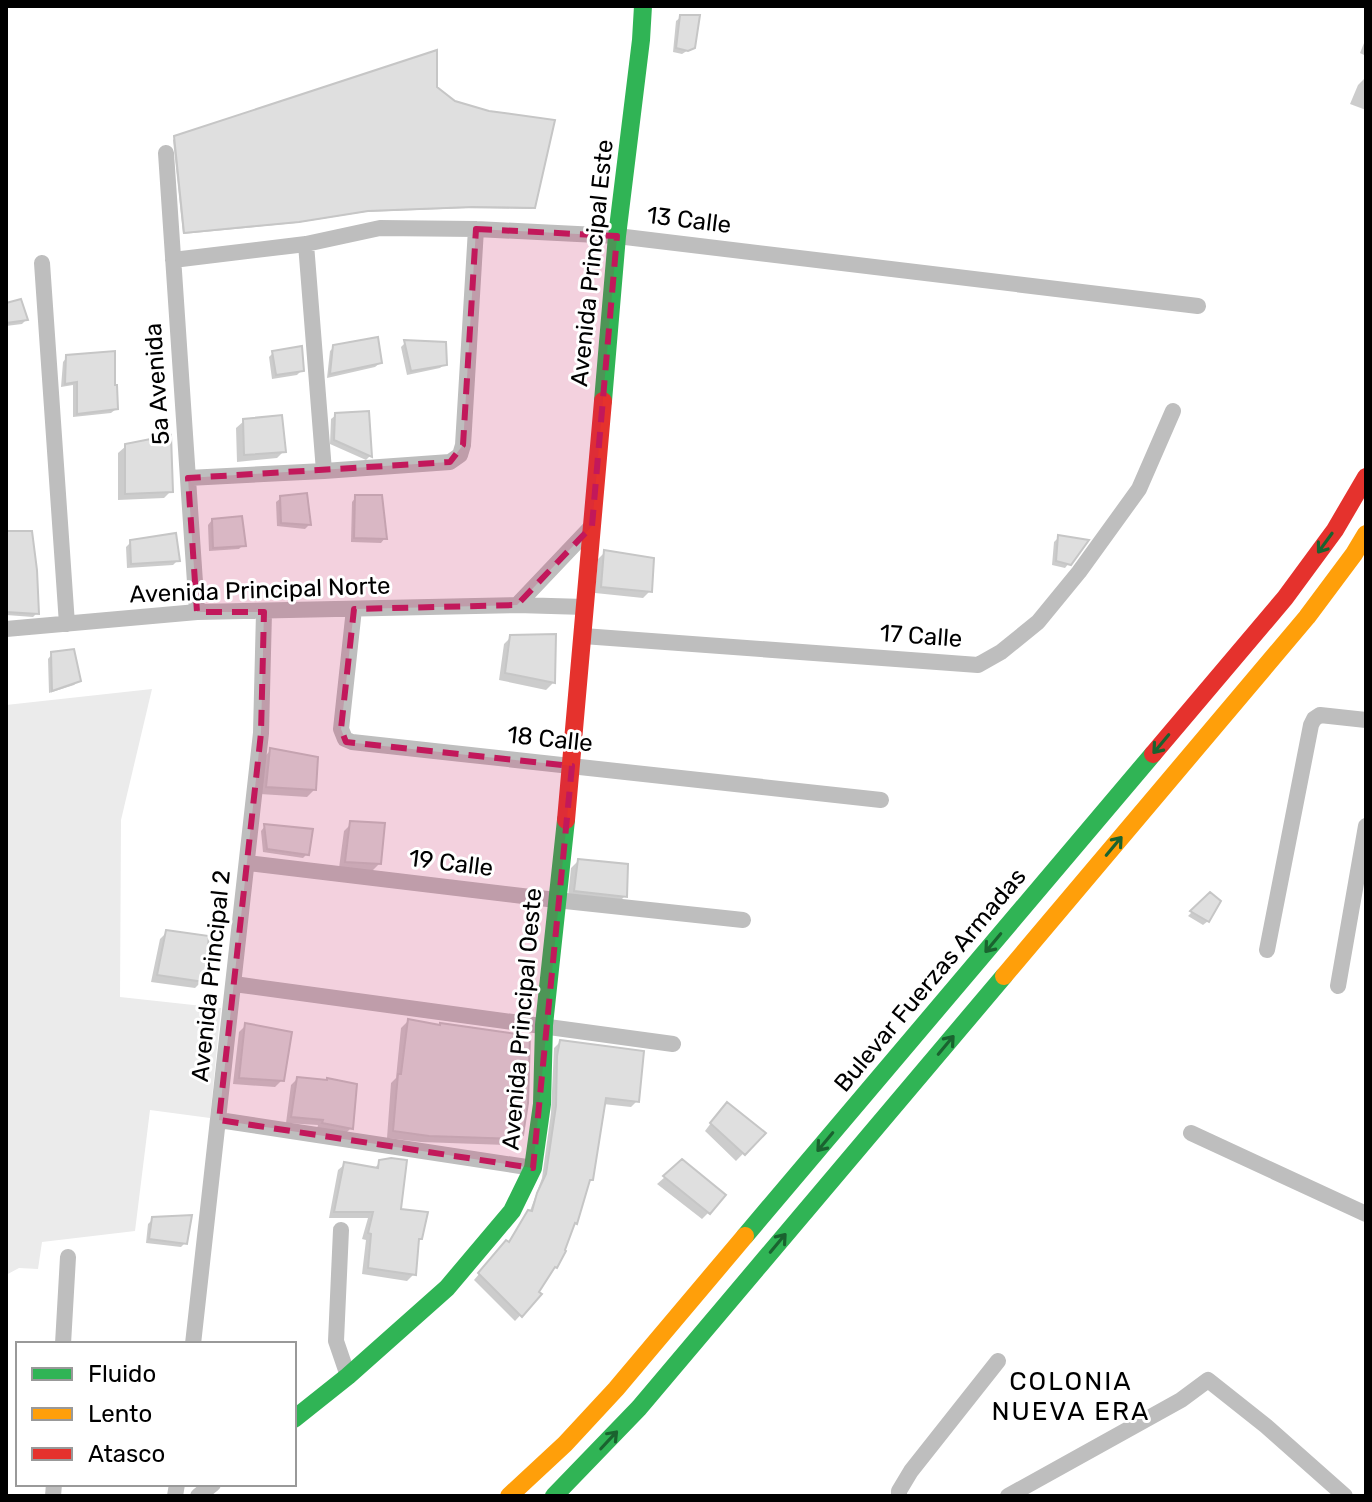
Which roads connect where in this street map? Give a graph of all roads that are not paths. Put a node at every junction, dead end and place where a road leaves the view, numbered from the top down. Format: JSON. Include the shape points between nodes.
{"nodes":[{"id":1,"x":643,"y":6,"type":"edge"},
{"id":2,"x":166,"y":153,"type":"dead end"},
{"id":3,"x":476,"y":229,"type":"junction"},
{"id":4,"x":617,"y":236,"type":"junction"},
{"id":5,"x":306,"y":244,"type":"junction"},
{"id":6,"x":173,"y":260,"type":"junction"},
{"id":7,"x":42,"y":263,"type":"dead end"},
{"id":8,"x":1198,"y":306,"type":"dead end"},
{"id":9,"x":1173,"y":411,"type":"dead end"},
{"id":10,"x":324,"y":471,"type":"junction"},
{"id":11,"x":1366,"y":477,"type":"edge"},
{"id":12,"x":188,"y":478,"type":"junction"},
{"id":13,"x":592,"y":526,"type":"junction"},
{"id":14,"x":1366,"y":534,"type":"edge"},
{"id":15,"x":517,"y":605,"type":"junction"},
{"id":16,"x":585,"y":607,"type":"junction"},
{"id":17,"x":354,"y":609,"type":"junction"},
{"id":18,"x":197,"y":612,"type":"junction"},
{"id":19,"x":264,"y":612,"type":"junction"},
{"id":20,"x":67,"y":624,"type":"junction"},
{"id":21,"x":6,"y":629,"type":"edge"},
{"id":22,"x":583,"y":636,"type":"junction"},
{"id":23,"x":1366,"y":720,"type":"edge"},
{"id":24,"x":572,"y":766,"type":"junction"},
{"id":25,"x":881,"y":800,"type":"dead end"},
{"id":26,"x":1366,"y":826,"type":"edge"},
{"id":27,"x":248,"y":863,"type":"junction"},
{"id":28,"x":556,"y":900,"type":"junction"},
{"id":29,"x":743,"y":920,"type":"dead end"},
{"id":30,"x":1267,"y":950,"type":"dead end"},
{"id":31,"x":234,"y":984,"type":"junction"},
{"id":32,"x":1338,"y":986,"type":"dead end"},
{"id":33,"x":544,"y":1025,"type":"junction"},
{"id":34,"x":673,"y":1044,"type":"dead end"},
{"id":35,"x":219,"y":1120,"type":"junction"},
{"id":36,"x":1191,"y":1133,"type":"dead end"},
{"id":37,"x":533,"y":1168,"type":"junction"},
{"id":38,"x":1366,"y":1214,"type":"edge"},
{"id":39,"x":341,"y":1230,"type":"dead end"},
{"id":40,"x":68,"y":1257,"type":"dead end"},
{"id":41,"x":63,"y":1342,"type":"edge"},
{"id":42,"x":193,"y":1342,"type":"edge"},
{"id":43,"x":998,"y":1361,"type":"dead end"},
{"id":44,"x":348,"y":1376,"type":"junction"},
{"id":45,"x":296,"y":1417,"type":"edge"},
{"id":46,"x":509,"y":1496,"type":"edge"},
{"id":47,"x":554,"y":1496,"type":"edge"},
{"id":48,"x":899,"y":1496,"type":"edge"},
{"id":49,"x":1008,"y":1496,"type":"edge"},
{"id":50,"x":1345,"y":1496,"type":"edge"}],
"edges":[{"from":1,"to":4,"type":"main road","name":"Avenida Principal Este"},
{"from":2,"to":6,"type":"street","name":"5a Avenida"},
{"from":3,"to":4,"type":"street","name":"13 Calle"},
{"from":3,"to":5,"type":"street","name":"13 Calle","via":[[380,228]]},
{"from":3,"to":10,"type":"street","via":[[460,455],[450,462]]},
{"from":4,"to":8,"type":"street","name":"13 Calle"},
{"from":4,"to":13,"type":"main road","name":"Avenida Principal Este"},
{"from":5,"to":6,"type":"street","name":"13 Calle"},
{"from":5,"to":10,"type":"street"},
{"from":6,"to":12,"type":"street","name":"5a Avenida"},
{"from":7,"to":20,"type":"street"},
{"from":9,"to":22,"type":"street","name":"17 Calle","via":[[1139,489],[1079,572],[1038,622],[978,665]]},
{"from":10,"to":12,"type":"street"},
{"from":11,"to":46,"type":"main road","name":"Bulevar Fuerzas Armadas","one_way":true,"via":[[1285,598],[616,1389]]},
{"from":12,"to":18,"type":"street","name":"5a Avenida"},
{"from":13,"to":15,"type":"street"},
{"from":13,"to":16,"type":"main road","name":"Avenida Principal Oeste"},
{"from":47,"to":14,"type":"main road","one_way":true,"via":[[639,1408],[1307,617]]},
{"from":15,"to":16,"type":"street","name":"Avenida Principal Norte"},
{"from":15,"to":17,"type":"street","name":"Avenida Principal Norte"},
{"from":16,"to":22,"type":"main road","name":"Avenida Principal Oeste"},
{"from":17,"to":19,"type":"street","name":"Avenida Principal Norte"},
{"from":17,"to":24,"type":"street","name":"18 Calle","via":[[341,729],[345,739]]},
{"from":18,"to":19,"type":"street","name":"Avenida Principal Norte"},
{"from":18,"to":20,"type":"street","name":"Avenida Principal Norte"},
{"from":19,"to":27,"type":"street","name":"Avenida Principal 2","via":[[261,733]]},
{"from":20,"to":21,"type":"street","name":"Avenida Principal Norte"},
{"from":22,"to":24,"type":"main road","name":"Avenida Principal Oeste"},
{"from":23,"to":30,"type":"street","via":[[1320,715],[1311,725]]},
{"from":24,"to":25,"type":"street","name":"18 Calle"},
{"from":24,"to":28,"type":"main road","name":"Avenida Principal Oeste"},
{"from":26,"to":32,"type":"street"},
{"from":27,"to":28,"type":"street","name":"19 Calle"},
{"from":27,"to":31,"type":"street","name":"Avenida Principal 2"},
{"from":28,"to":29,"type":"street","name":"19 Calle"},
{"from":28,"to":33,"type":"main road","name":"Avenida Principal Oeste"},
{"from":31,"to":33,"type":"street"},
{"from":31,"to":35,"type":"street","name":"Avenida Principal 2"},
{"from":33,"to":34,"type":"street"},
{"from":33,"to":37,"type":"main road","name":"Avenida Principal Oeste","via":[[542,1104]]},
{"from":35,"to":37,"type":"street"},
{"from":35,"to":42,"type":"street","name":"Avenida Principal 2"},
{"from":36,"to":38,"type":"street"},
{"from":37,"to":44,"type":"main road","name":"Avenida Principal Oeste","via":[[512,1211],[447,1288]]},
{"from":39,"to":44,"type":"street","via":[[336,1341]]},
{"from":40,"to":41,"type":"street"},
{"from":43,"to":48,"type":"street","via":[[911,1471]]},
{"from":44,"to":45,"type":"main road","name":"Avenida Principal Oeste"},
{"from":49,"to":50,"type":"street","via":[[1158,1414],[1208,1380]]}]}
